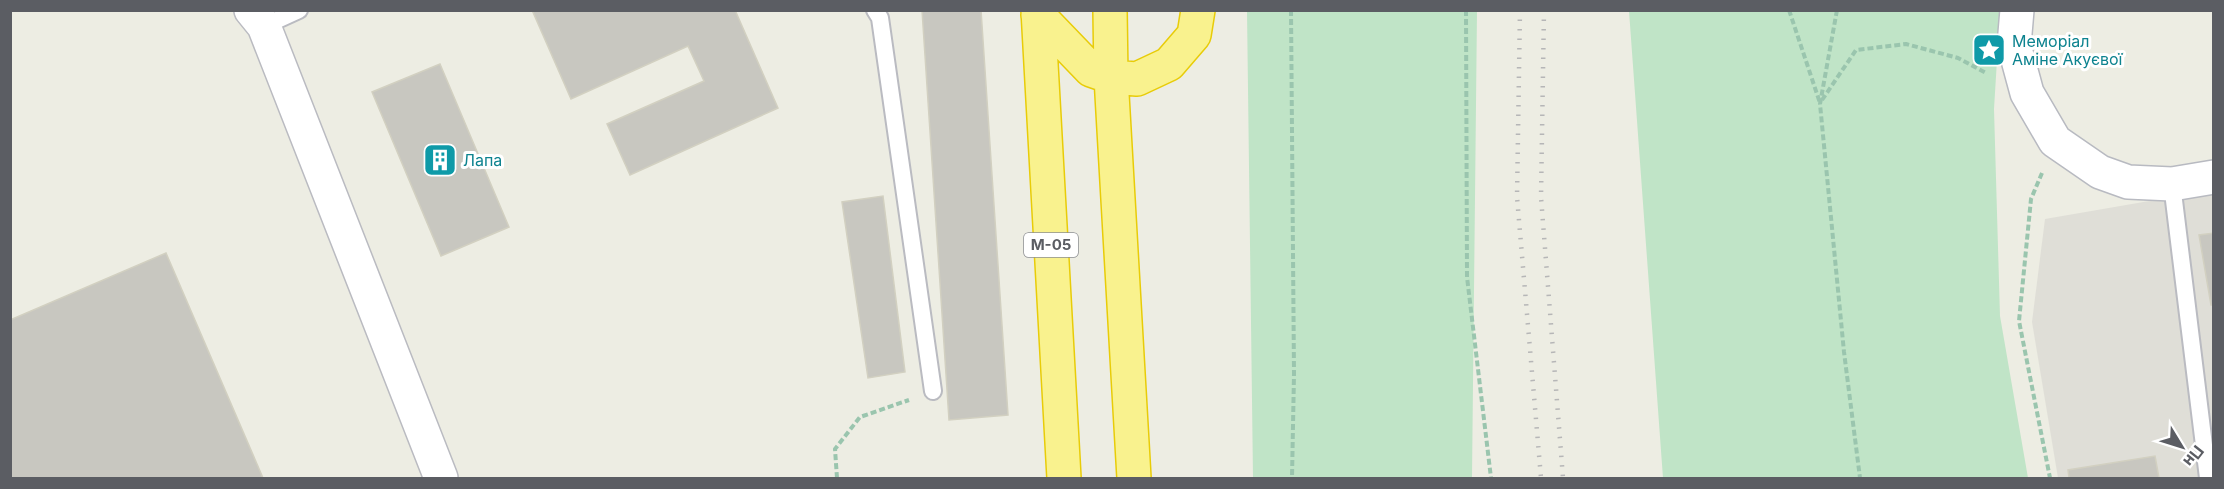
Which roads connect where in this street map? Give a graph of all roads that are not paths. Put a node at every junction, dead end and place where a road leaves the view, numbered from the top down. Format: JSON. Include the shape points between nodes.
{"nodes":[{"id":1,"x":298,"y":10,"type":"edge"},
{"id":2,"x":875,"y":10,"type":"edge"},
{"id":3,"x":1110,"y":10,"type":"edge"},
{"id":4,"x":1198,"y":10,"type":"edge"},
{"id":5,"x":2017,"y":10,"type":"edge"},
{"id":6,"x":1038,"y":13,"type":"edge"},
{"id":7,"x":257,"y":18,"type":"edge"},
{"id":8,"x":1111,"y":77,"type":"junction"},
{"id":9,"x":2214,"y":177,"type":"edge"},
{"id":10,"x":2172,"y":184,"type":"junction"},
{"id":11,"x":933,"y":391,"type":"road end"},
{"id":12,"x":441,"y":478,"type":"edge"},
{"id":13,"x":1064,"y":478,"type":"edge"},
{"id":14,"x":1134,"y":478,"type":"edge"},
{"id":15,"x":2208,"y":478,"type":"edge"}],
"edges":[{"from":1,"to":7,"type":"lane"},
{"from":2,"to":11,"type":"lane","via":[[880,18]]},
{"from":3,"to":8,"type":"highway"},
{"from":4,"to":8,"type":"highway","via":[[1194,35],[1169,64],[1137,79]]},
{"from":5,"to":10,"type":"street","via":[[2014,45],[2027,93],[2055,141],[2100,172],[2128,182]]},
{"from":6,"to":8,"type":"highway","via":[[1091,70]]},
{"from":6,"to":13,"type":"highway","number":"М-05"},
{"from":7,"to":12,"type":"street"},
{"from":8,"to":14,"type":"highway"},
{"from":9,"to":10,"type":"street"},
{"from":10,"to":15,"type":"lane"}]}
